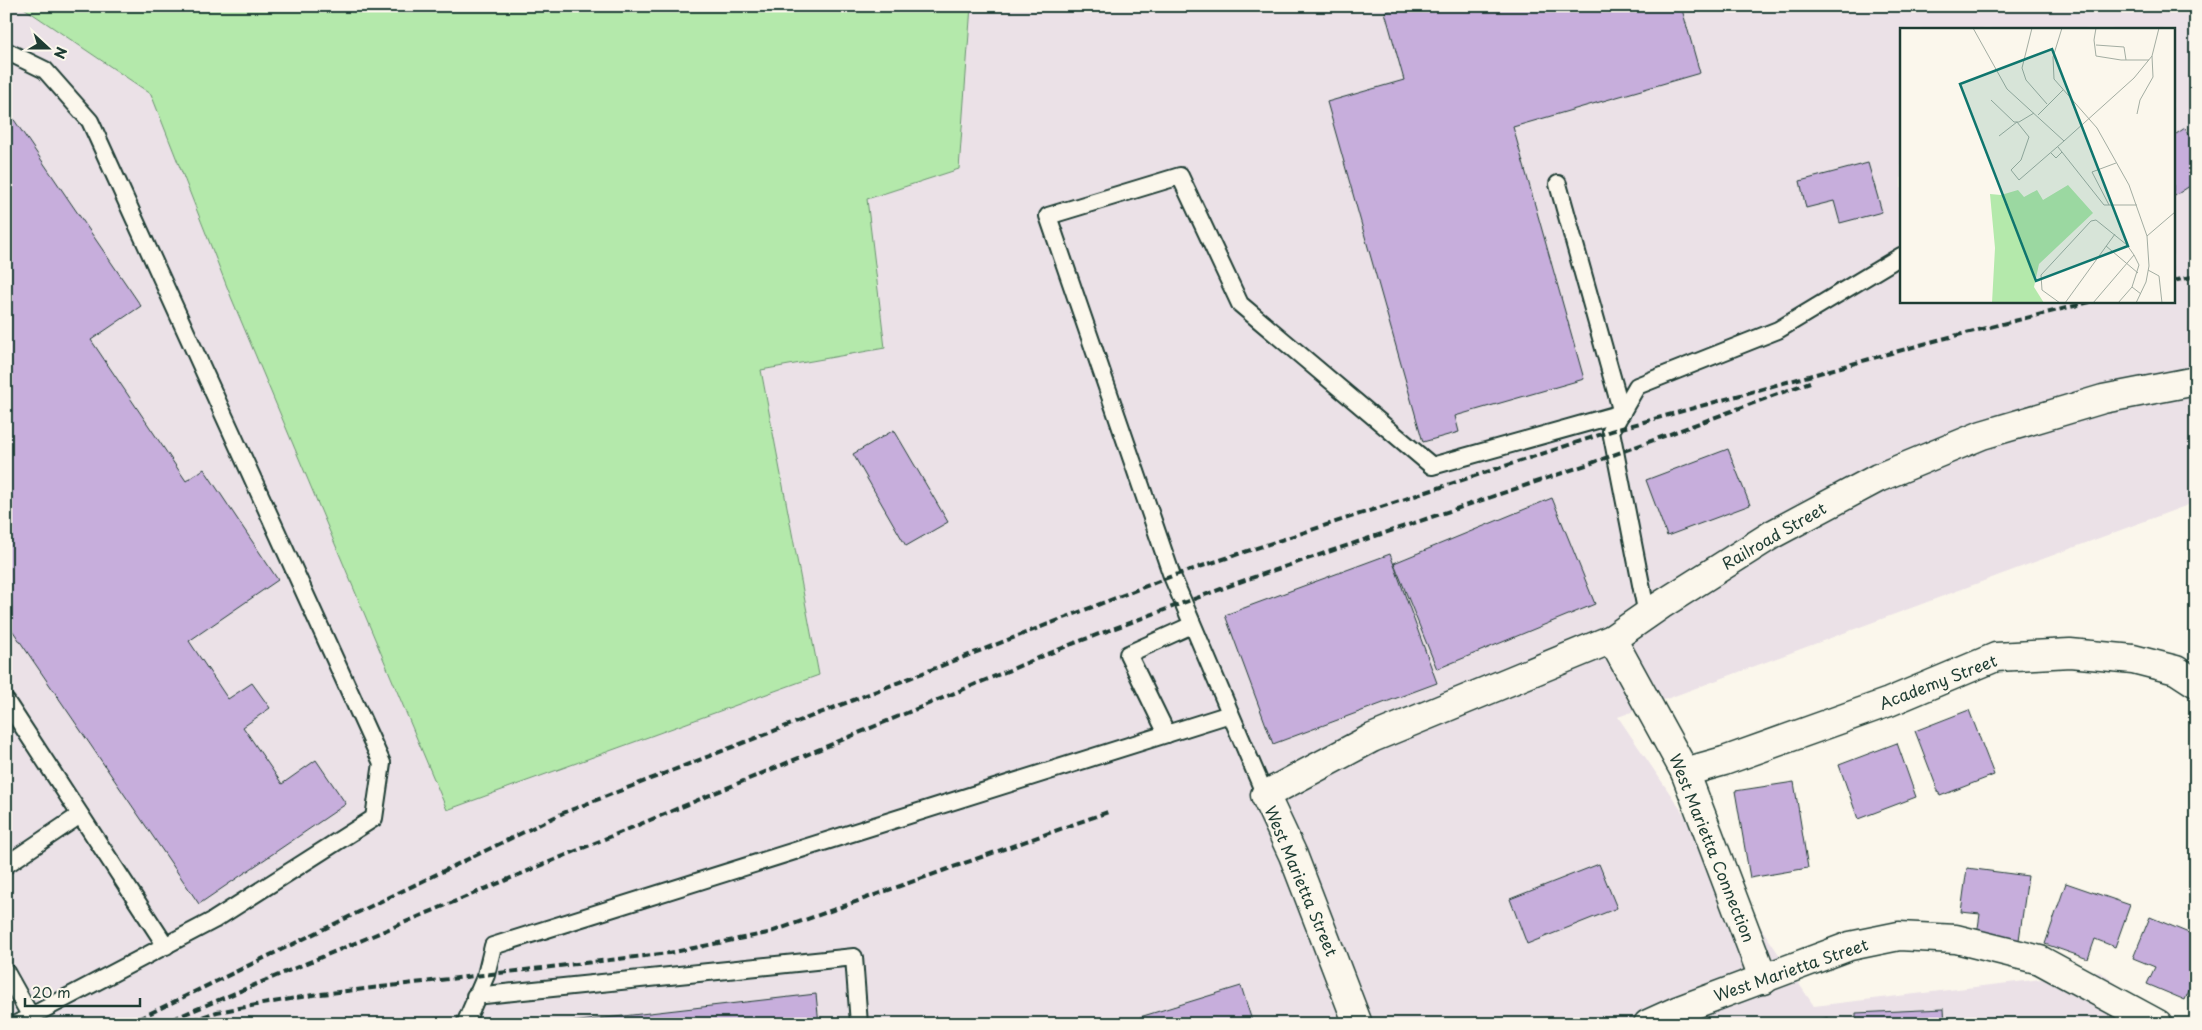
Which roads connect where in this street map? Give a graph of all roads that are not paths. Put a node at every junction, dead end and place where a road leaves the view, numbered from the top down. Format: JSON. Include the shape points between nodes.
{"nodes":[{"id":1,"x":6,"y":51,"type":"edge"},
{"id":2,"x":1558,"y":184,"type":"dead end"},
{"id":3,"x":1900,"y":257,"type":"edge"},
{"id":4,"x":2196,"y":381,"type":"edge"},
{"id":5,"x":1622,"y":413,"type":"junction"},
{"id":6,"x":1647,"y":615,"type":"junction"},
{"id":7,"x":1192,"y":625,"type":"junction"},
{"id":8,"x":1612,"y":639,"type":"junction"},
{"id":9,"x":2196,"y":682,"type":"edge"},
{"id":10,"x":6,"y":701,"type":"edge"},
{"id":11,"x":1230,"y":714,"type":"junction"},
{"id":12,"x":1167,"y":734,"type":"junction"},
{"id":13,"x":1372,"y":738,"type":"joint"},
{"id":14,"x":1685,"y":772,"type":"junction"},
{"id":15,"x":1265,"y":795,"type":"junction"},
{"id":16,"x":80,"y":815,"type":"junction"},
{"id":17,"x":6,"y":865,"type":"edge"},
{"id":18,"x":166,"y":946,"type":"junction"},
{"id":19,"x":6,"y":972,"type":"edge"},
{"id":20,"x":1764,"y":980,"type":"junction"},
{"id":21,"x":475,"y":996,"type":"junction"},
{"id":22,"x":30,"y":1015,"type":"junction"},
{"id":23,"x":16,"y":1024,"type":"edge"},
{"id":24,"x":465,"y":1024,"type":"edge"},
{"id":25,"x":859,"y":1024,"type":"edge"},
{"id":26,"x":1358,"y":1024,"type":"edge"},
{"id":27,"x":1648,"y":1024,"type":"edge"},
{"id":28,"x":2158,"y":1024,"type":"edge"}],
"edges":[{"from":1,"to":18,"type":"lane","via":[[45,70],[90,121],[382,763],[374,818],[214,920]]},
{"from":2,"to":5,"type":"lane"},
{"from":3,"to":5,"type":"lane","via":[[1778,330],[1637,386]]},
{"from":4,"to":6,"type":"street","name":"Railroad Street","via":[[2103,399],[1982,435],[1878,478],[1773,534]]},
{"from":5,"to":6,"type":"lane","via":[[1611,431]]},
{"from":5,"to":7,"type":"lane","via":[[1432,466],[1240,304],[1180,176],[1048,216],[1172,576]]},
{"from":6,"to":8,"type":"street","name":"Railroad Street"},
{"from":7,"to":11,"type":"lane"},
{"from":7,"to":12,"type":"lane","via":[[1128,654]]},
{"from":8,"to":13,"type":"street","name":"Railroad Street"},
{"from":8,"to":14,"type":"street","name":"West Marietta Connection"},
{"from":9,"to":14,"type":"street","name":"Academy Street","via":[[2176,670],[2133,659],[2070,653],[1996,657],[1889,702]]},
{"from":10,"to":16,"type":"lane"},
{"from":11,"to":12,"type":"lane"},
{"from":11,"to":15,"type":"lane"},
{"from":12,"to":21,"type":"lane","via":[[493,946],[486,975]]},
{"from":13,"to":15,"type":"street","name":"West Marietta Street"},
{"from":14,"to":20,"type":"street","name":"West Marietta Connection"},
{"from":15,"to":26,"type":"street","name":"West Marietta Street","via":[[1293,854]]},
{"from":16,"to":17,"type":"lane"},
{"from":16,"to":18,"type":"lane"},
{"from":18,"to":22,"type":"lane"},
{"from":19,"to":22,"type":"lane"},
{"from":20,"to":27,"type":"street","name":"West Marietta Street"},
{"from":20,"to":28,"type":"street","name":"West Marietta Street","via":[[1850,946],[1899,936],[1956,939],[2040,960]]},
{"from":21,"to":24,"type":"lane"},
{"from":21,"to":25,"type":"lane","via":[[854,957]]},
{"from":22,"to":23,"type":"lane"}]}
